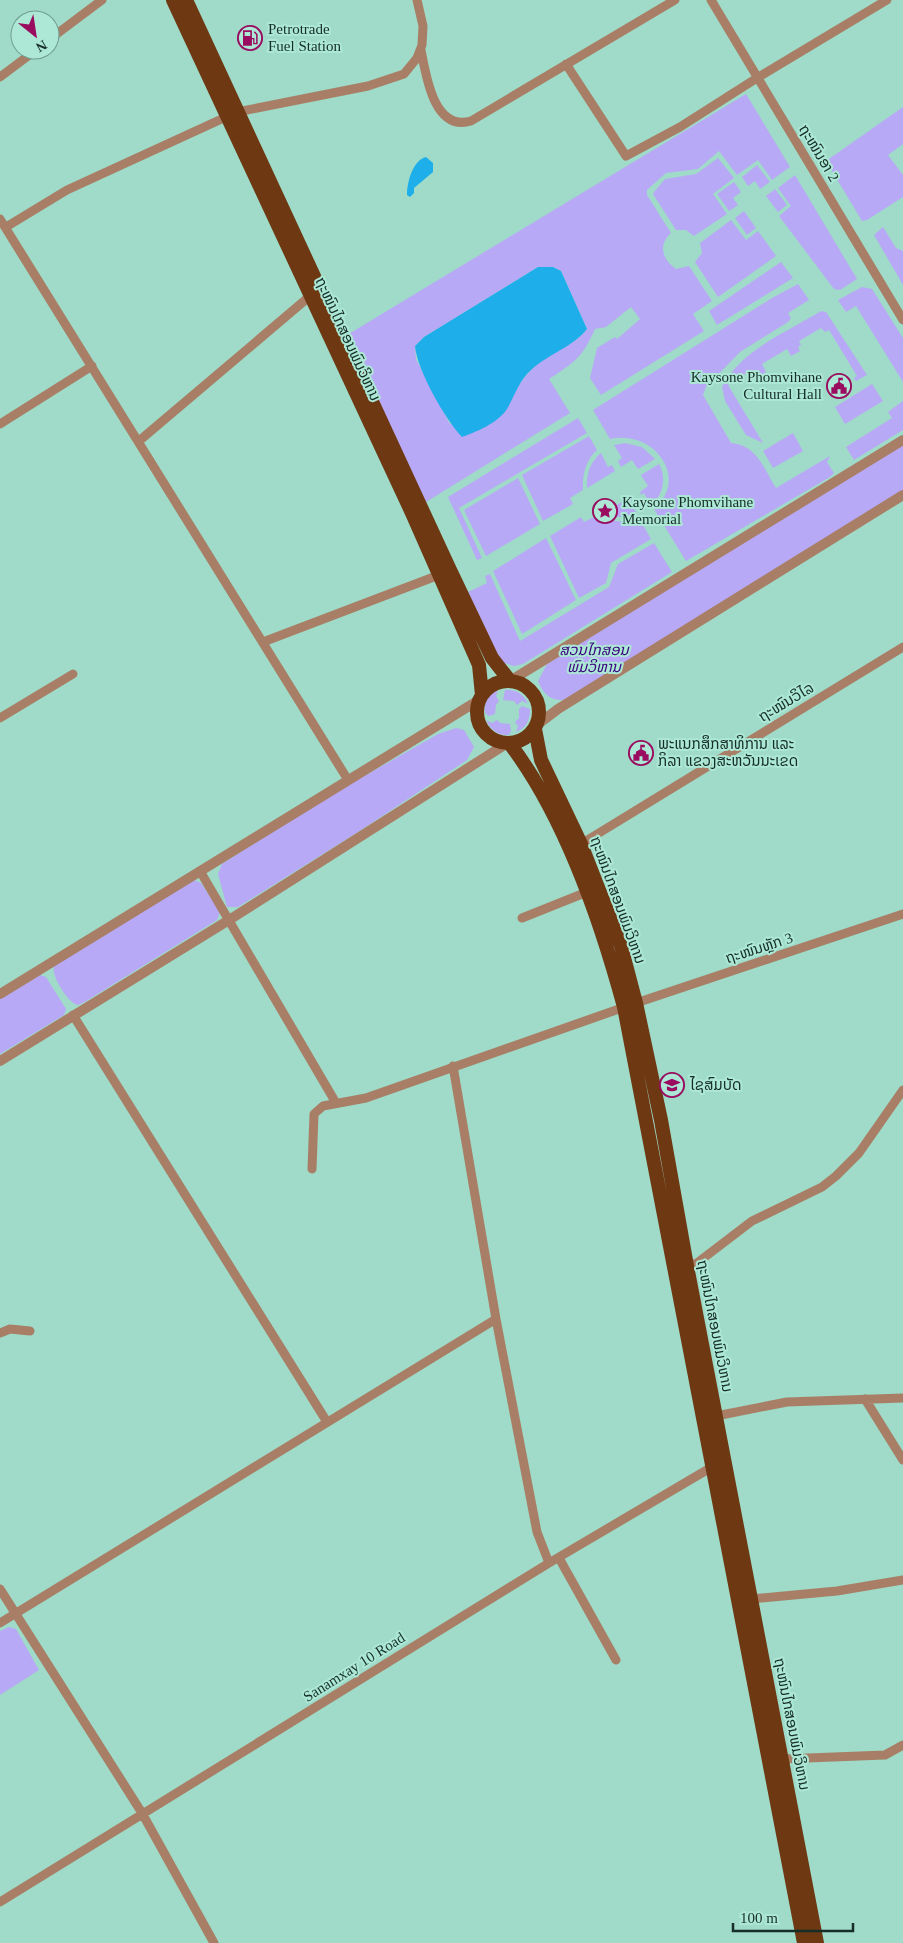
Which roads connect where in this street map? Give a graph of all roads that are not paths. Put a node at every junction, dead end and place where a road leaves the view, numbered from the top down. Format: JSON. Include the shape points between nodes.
{"nodes":[{"id":1,"x":102,"y":0,"type":"edge"},
{"id":2,"x":172,"y":0,"type":"edge"},
{"id":3,"x":186,"y":0,"type":"edge"},
{"id":4,"x":417,"y":0,"type":"edge"},
{"id":5,"x":675,"y":0,"type":"edge"},
{"id":6,"x":710,"y":0,"type":"edge"},
{"id":7,"x":887,"y":0,"type":"edge"},
{"id":8,"x":60,"y":32,"type":"edge"},
{"id":9,"x":421,"y":50,"type":"junction"},
{"id":10,"x":21,"y":60,"type":"edge"},
{"id":11,"x":566,"y":64,"type":"junction"},
{"id":12,"x":1,"y":74,"type":"edge"},
{"id":13,"x":757,"y":78,"type":"junction"},
{"id":14,"x":232,"y":115,"type":"junction"},
{"id":15,"x":0,"y":219,"type":"edge"},
{"id":16,"x":6,"y":227,"type":"junction"},
{"id":17,"x":310,"y":296,"type":"junction"},
{"id":18,"x":903,"y":320,"type":"edge"},
{"id":19,"x":92,"y":366,"type":"junction"},
{"id":20,"x":0,"y":424,"type":"edge"},
{"id":21,"x":903,"y":440,"type":"edge"},
{"id":22,"x":139,"y":441,"type":"junction"},
{"id":23,"x":903,"y":495,"type":"edge"},
{"id":24,"x":447,"y":582,"type":"junction"},
{"id":25,"x":263,"y":642,"type":"junction"},
{"id":26,"x":903,"y":647,"type":"edge"},
{"id":27,"x":73,"y":674,"type":"dead end"},
{"id":28,"x":510,"y":681,"type":"junction"},
{"id":29,"x":480,"y":698,"type":"junction"},
{"id":30,"x":0,"y":718,"type":"edge"},
{"id":31,"x":536,"y":727,"type":"junction"},
{"id":32,"x":508,"y":744,"type":"junction"},
{"id":33,"x":348,"y":780,"type":"junction"},
{"id":34,"x":580,"y":844,"type":"junction"},
{"id":35,"x":200,"y":871,"type":"junction"},
{"id":36,"x":586,"y":892,"type":"junction"},
{"id":37,"x":903,"y":914,"type":"edge"},
{"id":38,"x":522,"y":918,"type":"dead end"},
{"id":39,"x":228,"y":920,"type":"junction"},
{"id":40,"x":0,"y":994,"type":"edge"},
{"id":41,"x":630,"y":1005,"type":"junction"},
{"id":42,"x":73,"y":1015,"type":"junction"},
{"id":43,"x":0,"y":1061,"type":"edge"},
{"id":44,"x":454,"y":1066,"type":"junction"},
{"id":45,"x":903,"y":1090,"type":"edge"},
{"id":46,"x":336,"y":1103,"type":"junction"},
{"id":47,"x":312,"y":1169,"type":"dead end"},
{"id":48,"x":664,"y":1177,"type":"junction"},
{"id":49,"x":687,"y":1266,"type":"junction"},
{"id":50,"x":496,"y":1319,"type":"junction"},
{"id":51,"x":30,"y":1331,"type":"dead end"},
{"id":52,"x":0,"y":1333,"type":"edge"},
{"id":53,"x":865,"y":1398,"type":"junction"},
{"id":54,"x":903,"y":1398,"type":"edge"},
{"id":55,"x":716,"y":1416,"type":"junction"},
{"id":56,"x":327,"y":1422,"type":"junction"},
{"id":57,"x":903,"y":1460,"type":"edge"},
{"id":58,"x":718,"y":1464,"type":"junction"},
{"id":59,"x":559,"y":1558,"type":"junction"},
{"id":60,"x":549,"y":1564,"type":"junction"},
{"id":61,"x":903,"y":1580,"type":"edge"},
{"id":62,"x":0,"y":1589,"type":"edge"},
{"id":63,"x":751,"y":1599,"type":"junction"},
{"id":64,"x":15,"y":1614,"type":"junction"},
{"id":65,"x":0,"y":1623,"type":"edge"},
{"id":66,"x":616,"y":1660,"type":"dead end"},
{"id":67,"x":903,"y":1744,"type":"edge"},
{"id":68,"x":782,"y":1759,"type":"junction"},
{"id":69,"x":142,"y":1813,"type":"junction"},
{"id":70,"x":0,"y":1902,"type":"edge"},
{"id":71,"x":214,"y":1943,"type":"edge"},
{"id":72,"x":804,"y":1943,"type":"edge"},
{"id":73,"x":817,"y":1943,"type":"edge"}],
"edges":[{"from":1,"to":8,"type":"street"},
{"from":2,"to":14,"type":"highway","name":"ຖະໜົນໄກສອນພົມວິຫານ"},
{"from":3,"to":14,"type":"highway","name":"ຖະໜົນໄກສອນພົມວິຫານ"},
{"from":4,"to":9,"type":"street","via":[[423,26]]},
{"from":5,"to":11,"type":"street"},
{"from":6,"to":13,"type":"street","name":"ຖະໜົນອາ 2"},
{"from":7,"to":13,"type":"street"},
{"from":9,"to":11,"type":"street","via":[[426,78],[440,108],[450,121],[461,124]]},
{"from":9,"to":14,"type":"street","via":[[410,69],[395,79]]},
{"from":10,"to":12,"type":"street"},
{"from":11,"to":13,"type":"street","via":[[626,156],[680,127]]},
{"from":13,"to":18,"type":"street","name":"ຖະໜົນອາ 2"},
{"from":14,"to":16,"type":"street","via":[[67,190]]},
{"from":14,"to":17,"type":"highway","name":"ຖະໜົນໄກສອນພົມວິຫານ"},
{"from":14,"to":24,"type":"highway","name":"ຖະໜົນໄກສອນພົມວິຫານ"},
{"from":15,"to":16,"type":"street"},
{"from":16,"to":19,"type":"street"},
{"from":17,"to":22,"type":"street"},
{"from":17,"to":24,"type":"highway","name":"ຖະໜົນໄກສອນພົມວິຫານ"},
{"from":19,"to":20,"type":"street"},
{"from":19,"to":22,"type":"street"},
{"from":21,"to":28,"type":"street"},
{"from":22,"to":25,"type":"street"},
{"from":23,"to":31,"type":"street","via":[[558,709]]},
{"from":24,"to":25,"type":"street"},
{"from":24,"to":28,"type":"highway","name":"ຖະໜົນໄກສອນພົມວິຫານ","via":[[492,658]]},
{"from":24,"to":29,"type":"highway","name":"ຖະໜົນໄກສອນພົມວິຫານ","via":[[479,664]]},
{"from":25,"to":33,"type":"street"},
{"from":26,"to":34,"type":"street","name":"ຖະໜົນວິໄລ"},
{"from":27,"to":30,"type":"street"},
{"from":28,"to":29,"type":"highway","via":[[494,684]]},
{"from":28,"to":31,"type":"highway","via":[[526,686],[535,695],[540,713]]},
{"from":29,"to":32,"type":"highway","via":[[476,712],[481,729],[494,741]]},
{"from":29,"to":33,"type":"street"},
{"from":31,"to":32,"type":"highway","via":[[526,738]]},
{"from":31,"to":34,"type":"highway","name":"ຖະໜົນໄກສອນພົມວິຫານ","via":[[541,760]]},
{"from":32,"to":36,"type":"highway","name":"ຖະໜົນໄກສອນພົມວິຫານ","via":[[532,775]]},
{"from":32,"to":39,"type":"street"},
{"from":33,"to":35,"type":"street"},
{"from":34,"to":41,"type":"highway","name":"ຖະໜົນໄກສອນພົມວິຫານ","via":[[621,946]]},
{"from":35,"to":39,"type":"street"},
{"from":35,"to":40,"type":"street"},
{"from":36,"to":38,"type":"street"},
{"from":36,"to":41,"type":"highway","name":"ຖະໜົນໄກສອນພົມວິຫານ"},
{"from":37,"to":41,"type":"street","name":"ຖະໜົນຫຼັກ 3"},
{"from":39,"to":42,"type":"street"},
{"from":39,"to":46,"type":"street"},
{"from":41,"to":44,"type":"street","name":"ຖະໜົນຫຼັກ 3"},
{"from":41,"to":48,"type":"highway","name":"ຖະໜົນໄກສອນພົມວິຫານ"},
{"from":42,"to":43,"type":"street"},
{"from":42,"to":56,"type":"street"},
{"from":44,"to":46,"type":"street","name":"ຖະໜົນຫຼັກ 3","via":[[366,1098]]},
{"from":44,"to":50,"type":"street"},
{"from":45,"to":49,"type":"street","via":[[859,1153],[822,1187],[752,1221],[697,1263]]},
{"from":46,"to":47,"type":"street","name":"ຖະໜົນຫຼັກ 3","via":[[323,1106],[314,1114]]},
{"from":48,"to":49,"type":"highway","name":"ຖະໜົນໄກສອນພົມວິຫານ"},
{"from":48,"to":58,"type":"highway","name":"ຖະໜົນໄກສອນພົມວິຫານ"},
{"from":49,"to":55,"type":"highway","name":"ຖະໜົນໄກສອນພົມວິຫານ"},
{"from":50,"to":56,"type":"street"},
{"from":50,"to":60,"type":"street","via":[[537,1532]]},
{"from":51,"to":52,"type":"street","via":[[10,1329]]},
{"from":53,"to":54,"type":"street"},
{"from":53,"to":55,"type":"street","via":[[787,1402]]},
{"from":53,"to":57,"type":"street"},
{"from":55,"to":58,"type":"highway","name":"ຖະໜົນໄກສອນພົມວິຫານ"},
{"from":56,"to":64,"type":"street"},
{"from":58,"to":59,"type":"street","name":"Sanamxay 10 Road"},
{"from":58,"to":63,"type":"highway","name":"ຖະໜົນໄກສອນພົມວິຫານ"},
{"from":58,"to":72,"type":"highway","name":"ຖະໜົນໄກສອນພົມວິຫານ"},
{"from":59,"to":60,"type":"street","name":"Sanamxay 10 Road"},
{"from":59,"to":66,"type":"street"},
{"from":60,"to":69,"type":"street","name":"Sanamxay 10 Road"},
{"from":61,"to":63,"type":"street","via":[[837,1591]]},
{"from":62,"to":64,"type":"street"},
{"from":63,"to":68,"type":"highway","name":"ຖະໜົນໄກສອນພົມວິຫານ"},
{"from":64,"to":65,"type":"street"},
{"from":64,"to":69,"type":"street"},
{"from":67,"to":68,"type":"street","via":[[885,1756]]},
{"from":68,"to":73,"type":"highway","name":"ຖະໜົນໄກສອນພົມວິຫານ"},
{"from":69,"to":70,"type":"street","name":"Sanamxay 10 Road"},
{"from":69,"to":71,"type":"street"}]}
